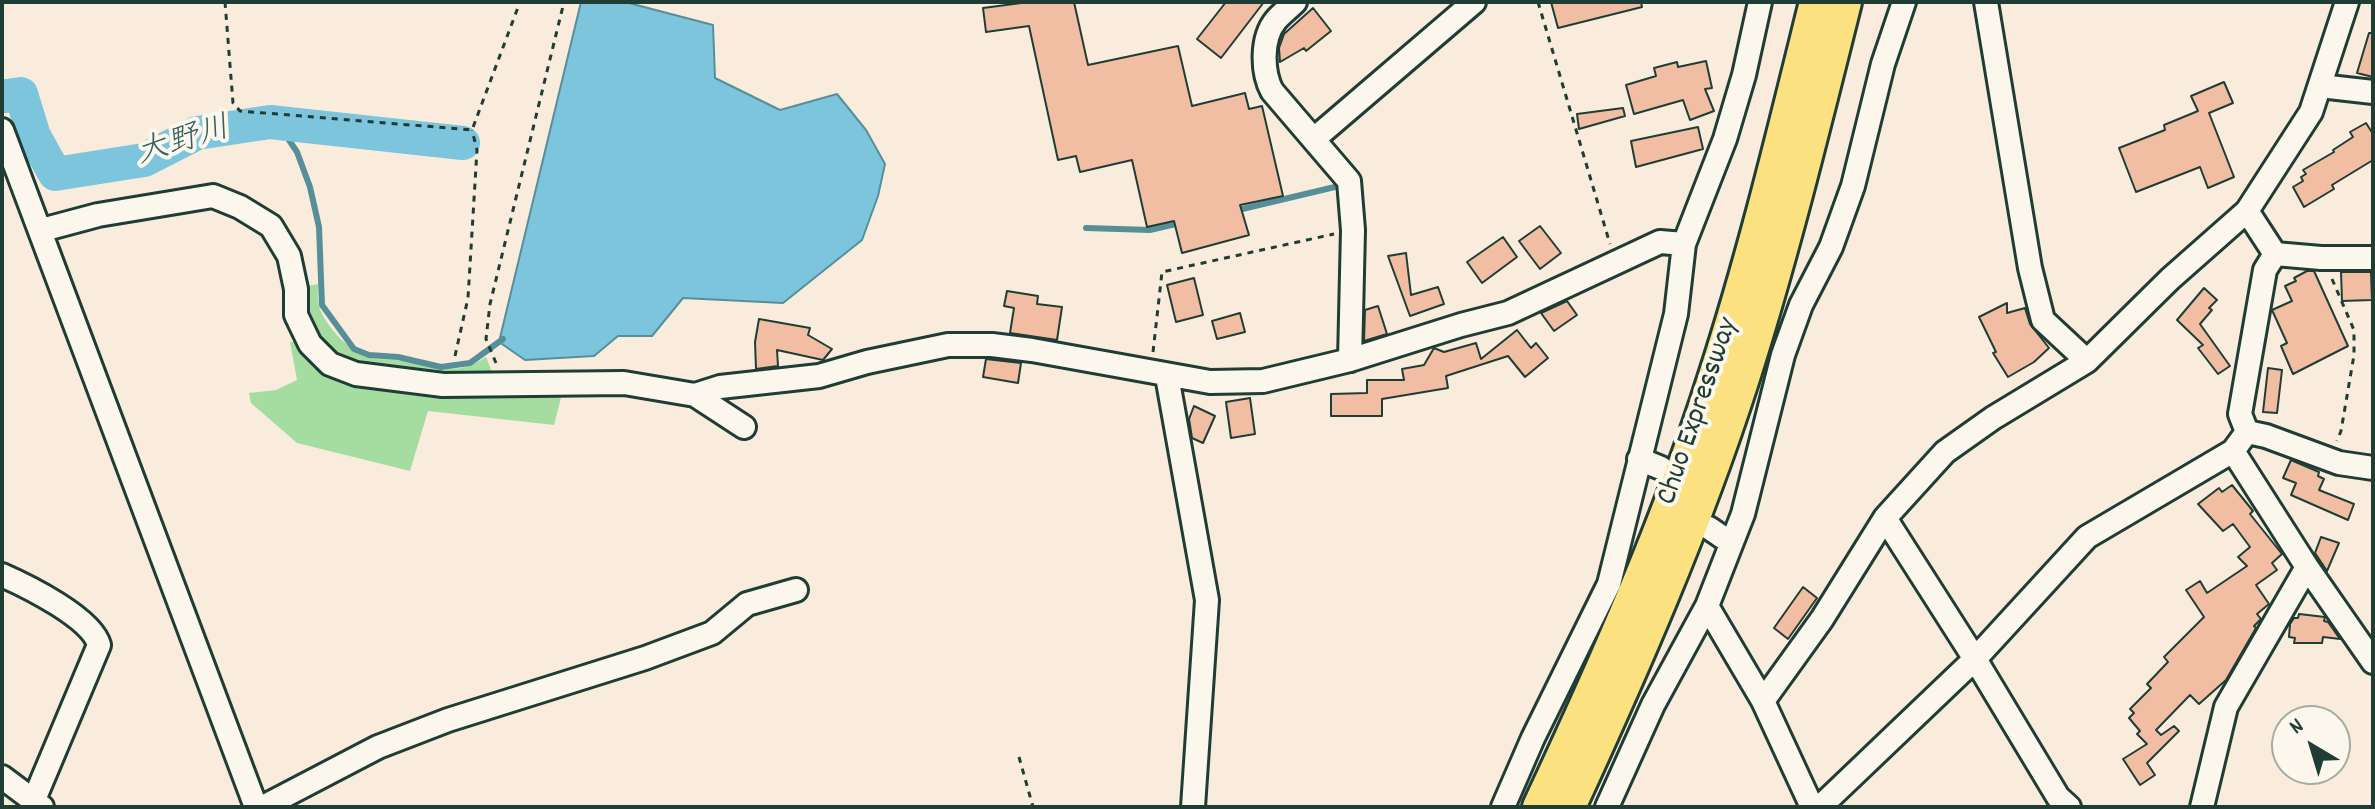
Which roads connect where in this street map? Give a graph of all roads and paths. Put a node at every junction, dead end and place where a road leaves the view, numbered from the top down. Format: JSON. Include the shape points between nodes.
{"nodes":[{"id":1,"x":225,"y":2,"type":"edge"},
{"id":2,"x":520,"y":2,"type":"edge"},
{"id":3,"x":564,"y":2,"type":"edge"},
{"id":4,"x":1295,"y":2,"type":"edge"},
{"id":5,"x":1474,"y":2,"type":"edge"},
{"id":6,"x":1538,"y":2,"type":"edge"},
{"id":7,"x":1760,"y":2,"type":"edge"},
{"id":8,"x":1816,"y":2,"type":"edge"},
{"id":9,"x":1845,"y":2,"type":"edge"},
{"id":10,"x":1904,"y":2,"type":"edge"},
{"id":11,"x":1986,"y":2,"type":"edge"},
{"id":12,"x":2347,"y":2,"type":"edge"},
{"id":13,"x":2320,"y":86,"type":"junction"},
{"id":14,"x":2373,"y":92,"type":"edge"},
{"id":15,"x":2,"y":130,"type":"edge"},
{"id":16,"x":472,"y":130,"type":"junction"},
{"id":17,"x":1314,"y":139,"type":"junction"},
{"id":18,"x":2247,"y":211,"type":"junction"},
{"id":19,"x":42,"y":230,"type":"junction"},
{"id":20,"x":1353,"y":230,"type":"junction"},
{"id":21,"x":1684,"y":244,"type":"junction"},
{"id":22,"x":2275,"y":254,"type":"junction"},
{"id":23,"x":2321,"y":258,"type":"junction"},
{"id":24,"x":2373,"y":258,"type":"edge"},
{"id":25,"x":1616,"y":263,"type":"junction"},
{"id":26,"x":455,"y":356,"type":"dead end"},
{"id":27,"x":494,"y":360,"type":"dead end"},
{"id":28,"x":1350,"y":360,"type":"junction"},
{"id":29,"x":2087,"y":361,"type":"junction"},
{"id":30,"x":1159,"y":374,"type":"junction"},
{"id":31,"x":695,"y":395,"type":"junction"},
{"id":32,"x":744,"y":427,"type":"dead end"},
{"id":33,"x":2247,"y":432,"type":"junction"},
{"id":34,"x":2233,"y":451,"type":"junction"},
{"id":35,"x":1639,"y":459,"type":"junction"},
{"id":36,"x":2329,"y":460,"type":"junction"},
{"id":37,"x":1661,"y":468,"type":"dead end"},
{"id":38,"x":2373,"y":468,"type":"edge"},
{"id":39,"x":1885,"y":518,"type":"junction"},
{"id":40,"x":1709,"y":528,"type":"dead end"},
{"id":41,"x":1731,"y":543,"type":"junction"},
{"id":42,"x":2307,"y":567,"type":"junction"},
{"id":43,"x":2,"y":575,"type":"edge"},
{"id":44,"x":796,"y":590,"type":"dead end"},
{"id":45,"x":1707,"y":606,"type":"junction"},
{"id":46,"x":1975,"y":659,"type":"junction"},
{"id":47,"x":2373,"y":662,"type":"edge"},
{"id":48,"x":1763,"y":701,"type":"junction"},
{"id":49,"x":1019,"y":757,"type":"dead end"},
{"id":50,"x":2,"y":777,"type":"edge"},
{"id":51,"x":38,"y":804,"type":"edge"},
{"id":52,"x":256,"y":807,"type":"edge"},
{"id":53,"x":263,"y":807,"type":"edge"},
{"id":54,"x":1033,"y":807,"type":"edge"},
{"id":55,"x":1193,"y":807,"type":"edge"},
{"id":56,"x":1503,"y":807,"type":"edge"},
{"id":57,"x":1539,"y":807,"type":"edge"},
{"id":58,"x":1569,"y":807,"type":"edge"},
{"id":59,"x":1607,"y":807,"type":"edge"},
{"id":60,"x":1812,"y":807,"type":"edge"},
{"id":61,"x":1820,"y":807,"type":"edge"},
{"id":62,"x":2069,"y":807,"type":"edge"},
{"id":63,"x":2202,"y":807,"type":"edge"}],
"edges":[{"from":1,"to":16,"type":"path","via":[[233,103],[240,111]]},
{"from":2,"to":16,"type":"path"},
{"from":3,"to":27,"type":"path","via":[[490,304],[486,339]]},
{"from":4,"to":17,"type":"street","via":[[1273,23],[1265,45],[1266,80]]},
{"from":5,"to":17,"type":"street"},
{"from":6,"to":25,"type":"path"},
{"from":7,"to":21,"type":"street","via":[[1725,139]]},
{"from":8,"to":57,"type":"highway","name":"Chuo Expressway","via":[[1758,234],[1710,391],[1627,613]]},
{"from":9,"to":58,"type":"highway","name":"Chuo Expressway","via":[[1786,237],[1742,383],[1652,621]]},
{"from":10,"to":41,"type":"street","via":[[1853,186],[1783,355]]},
{"from":11,"to":29,"type":"street","via":[[2043,320]]},
{"from":12,"to":13,"type":"street"},
{"from":13,"to":14,"type":"street"},
{"from":13,"to":18,"type":"street","via":[[2301,130]]},
{"from":15,"to":19,"type":"street"},
{"from":16,"to":26,"type":"path","via":[[477,150],[468,298]]},
{"from":17,"to":20,"type":"street","via":[[1349,181]]},
{"from":18,"to":22,"type":"street"},
{"from":18,"to":29,"type":"street"},
{"from":19,"to":31,"type":"street","via":[[213,196],[271,226],[289,256],[296,315],[310,344],[330,364],[356,374],[443,385],[624,383]]},
{"from":19,"to":52,"type":"street"},
{"from":20,"to":28,"type":"street"},
{"from":20,"to":30,"type":"path","via":[[1162,272]]},
{"from":21,"to":25,"type":"street","via":[[1660,242]]},
{"from":21,"to":35,"type":"street","via":[[1676,314]]},
{"from":22,"to":23,"type":"street"},
{"from":22,"to":33,"type":"street","via":[[2265,270],[2240,414]]},
{"from":23,"to":24,"type":"street"},
{"from":23,"to":36,"type":"path","via":[[2354,330],[2341,431]]},
{"from":25,"to":28,"type":"street","via":[[1508,313]]},
{"from":28,"to":30,"type":"street","via":[[1263,381],[1210,382]]},
{"from":29,"to":39,"type":"street","via":[[1945,452]]},
{"from":30,"to":31,"type":"street","via":[[1032,350],[948,345],[819,376],[720,387]]},
{"from":30,"to":55,"type":"street","via":[[1207,600]]},
{"from":31,"to":32,"type":"street"},
{"from":33,"to":34,"type":"street"},
{"from":33,"to":36,"type":"street"},
{"from":34,"to":42,"type":"street"},
{"from":34,"to":46,"type":"street","via":[[2087,537]]},
{"from":35,"to":37,"type":"street"},
{"from":35,"to":56,"type":"street","via":[[1609,584]]},
{"from":36,"to":38,"type":"street"},
{"from":39,"to":46,"type":"street"},
{"from":39,"to":48,"type":"street"},
{"from":40,"to":41,"type":"street"},
{"from":41,"to":45,"type":"street"},
{"from":42,"to":47,"type":"street"},
{"from":42,"to":63,"type":"street","via":[[2226,707]]},
{"from":43,"to":51,"type":"street","via":[[64,609],[96,635],[99,645]]},
{"from":44,"to":53,"type":"street","via":[[747,604],[712,633],[659,653],[378,747]]},
{"from":45,"to":48,"type":"street"},
{"from":45,"to":59,"type":"street","via":[[1653,705]]},
{"from":46,"to":61,"type":"street"},
{"from":46,"to":62,"type":"street"},
{"from":48,"to":60,"type":"street"},
{"from":49,"to":54,"type":"path"},
{"from":50,"to":51,"type":"street"}]}
